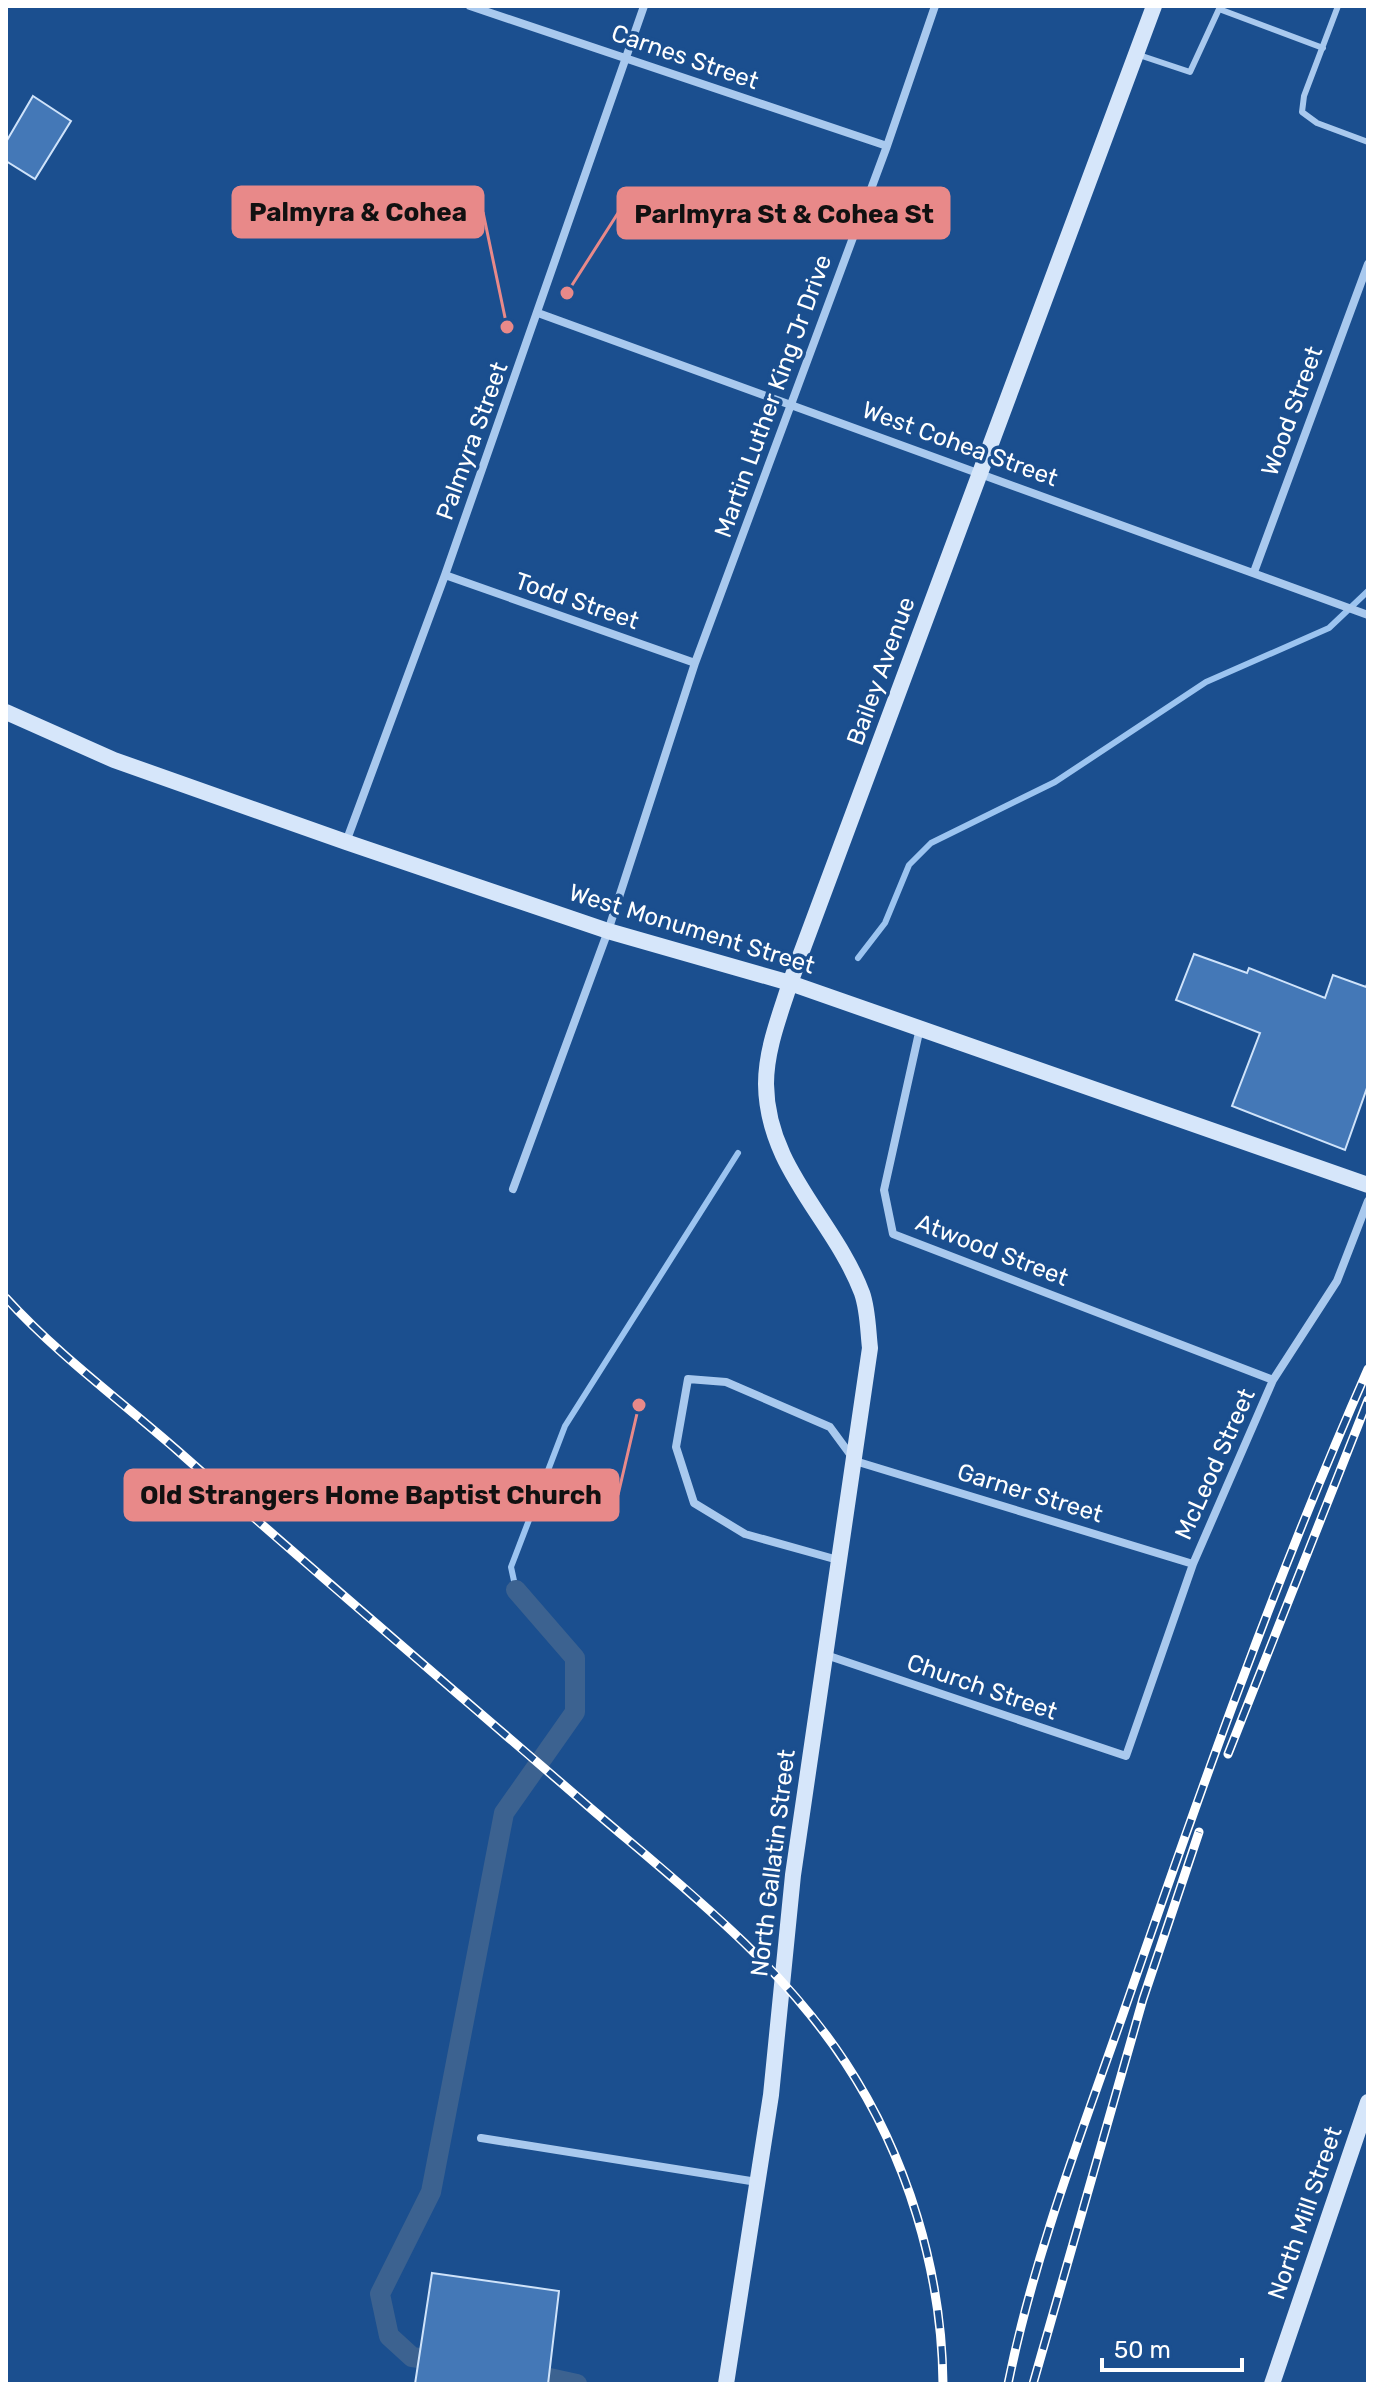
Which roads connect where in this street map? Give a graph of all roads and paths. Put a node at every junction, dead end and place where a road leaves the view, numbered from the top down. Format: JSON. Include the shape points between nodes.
{"nodes":[{"id":1,"x":470,"y":6,"type":"edge"},
{"id":2,"x":644,"y":6,"type":"edge"},
{"id":3,"x":935,"y":6,"type":"edge"},
{"id":4,"x":1154,"y":6,"type":"edge"},
{"id":5,"x":1338,"y":6,"type":"edge"},
{"id":6,"x":1323,"y":48,"type":"junction"},
{"id":7,"x":1136,"y":54,"type":"junction"},
{"id":8,"x":626,"y":58,"type":"junction"},
{"id":9,"x":1368,"y":142,"type":"edge"},
{"id":10,"x":887,"y":146,"type":"junction"},
{"id":11,"x":1368,"y":264,"type":"edge"},
{"id":12,"x":538,"y":313,"type":"junction"},
{"id":13,"x":791,"y":403,"type":"junction"},
{"id":14,"x":980,"y":473,"type":"junction"},
{"id":15,"x":1254,"y":572,"type":"junction"},
{"id":16,"x":445,"y":575,"type":"junction"},
{"id":17,"x":1368,"y":615,"type":"edge"},
{"id":18,"x":695,"y":663,"type":"junction"},
{"id":19,"x":6,"y":712,"type":"edge"},
{"id":20,"x":346,"y":842,"type":"junction"},
{"id":21,"x":608,"y":931,"type":"junction"},
{"id":22,"x":790,"y":983,"type":"junction"},
{"id":23,"x":920,"y":1028,"type":"junction"},
{"id":24,"x":1368,"y":1185,"type":"edge"},
{"id":25,"x":513,"y":1189,"type":"dead end"},
{"id":26,"x":1368,"y":1201,"type":"edge"},
{"id":27,"x":870,"y":1348,"type":"joint"},
{"id":28,"x":1273,"y":1380,"type":"junction"},
{"id":29,"x":855,"y":1461,"type":"junction"},
{"id":30,"x":838,"y":1560,"type":"junction"},
{"id":31,"x":1193,"y":1564,"type":"junction"},
{"id":32,"x":826,"y":1655,"type":"junction"},
{"id":33,"x":1126,"y":1756,"type":"joint"},
{"id":34,"x":1368,"y":2102,"type":"edge"},
{"id":35,"x":481,"y":2138,"type":"dead end"},
{"id":36,"x":757,"y":2182,"type":"junction"},
{"id":37,"x":726,"y":2384,"type":"edge"},
{"id":38,"x":1272,"y":2384,"type":"edge"}],
"edges":[{"from":1,"to":8,"type":"street","name":"Carnes Street"},
{"from":2,"to":8,"type":"street","name":"Palmyra Street"},
{"from":3,"to":10,"type":"street","name":"Martin Luther King Jr Drive"},
{"from":4,"to":7,"type":"main road","name":"Bailey Avenue"},
{"from":5,"to":6,"type":"lane"},
{"from":6,"to":7,"type":"lane","via":[[1219,9],[1190,72]]},
{"from":6,"to":9,"type":"lane","via":[[1302,112]]},
{"from":7,"to":14,"type":"main road","name":"Bailey Avenue"},
{"from":8,"to":10,"type":"street","name":"Carnes Street"},
{"from":8,"to":12,"type":"street","name":"Palmyra Street"},
{"from":10,"to":13,"type":"street","name":"Martin Luther King Jr Drive"},
{"from":11,"to":15,"type":"street","name":"Wood Street"},
{"from":12,"to":13,"type":"street","name":"West Cohea Street"},
{"from":12,"to":16,"type":"street","name":"Palmyra Street"},
{"from":13,"to":14,"type":"street","name":"West Cohea Street"},
{"from":13,"to":18,"type":"street","name":"Martin Luther King Jr Drive"},
{"from":14,"to":15,"type":"street","name":"West Cohea Street"},
{"from":14,"to":22,"type":"main road","name":"Bailey Avenue"},
{"from":15,"to":17,"type":"street","name":"West Cohea Street"},
{"from":16,"to":18,"type":"street","name":"Todd Street"},
{"from":16,"to":20,"type":"street","name":"Palmyra Street"},
{"from":18,"to":21,"type":"street","name":"Martin Luther King Jr Drive"},
{"from":19,"to":20,"type":"main road","name":"West Monument Street","via":[[114,760]]},
{"from":20,"to":21,"type":"main road","name":"West Monument Street"},
{"from":21,"to":22,"type":"main road","name":"West Monument Street"},
{"from":21,"to":25,"type":"street","name":"Martin Luther King Jr Drive"},
{"from":22,"to":23,"type":"main road","name":"West Monument Street"},
{"from":22,"to":27,"type":"main road","name":"Bailey Avenue","via":[[771,1044],[769,1115],[779,1152],[863,1296]]},
{"from":23,"to":24,"type":"main road","name":"West Monument Street"},
{"from":23,"to":28,"type":"street","name":"Atwood Street","via":[[884,1190],[893,1234]]},
{"from":26,"to":28,"type":"street","name":"McLeod Street","via":[[1337,1281]]},
{"from":27,"to":29,"type":"main road","name":"North Gallatin Street"},
{"from":28,"to":31,"type":"street","name":"McLeod Street"},
{"from":29,"to":30,"type":"main road","name":"North Gallatin Street"},
{"from":29,"to":30,"type":"street","via":[[830,1427],[726,1382],[688,1379],[676,1447],[694,1503],[745,1534]]},
{"from":29,"to":31,"type":"street","name":"Garner Street"},
{"from":30,"to":32,"type":"main road","name":"North Gallatin Street"},
{"from":31,"to":33,"type":"street","name":"McLeod Street"},
{"from":32,"to":33,"type":"street","name":"Church Street"},
{"from":32,"to":36,"type":"main road","name":"North Gallatin Street","via":[[793,1875]]},
{"from":34,"to":38,"type":"main road","name":"North Mill Street"},
{"from":35,"to":36,"type":"street"},
{"from":36,"to":37,"type":"main road","name":"North Gallatin Street"}]}
